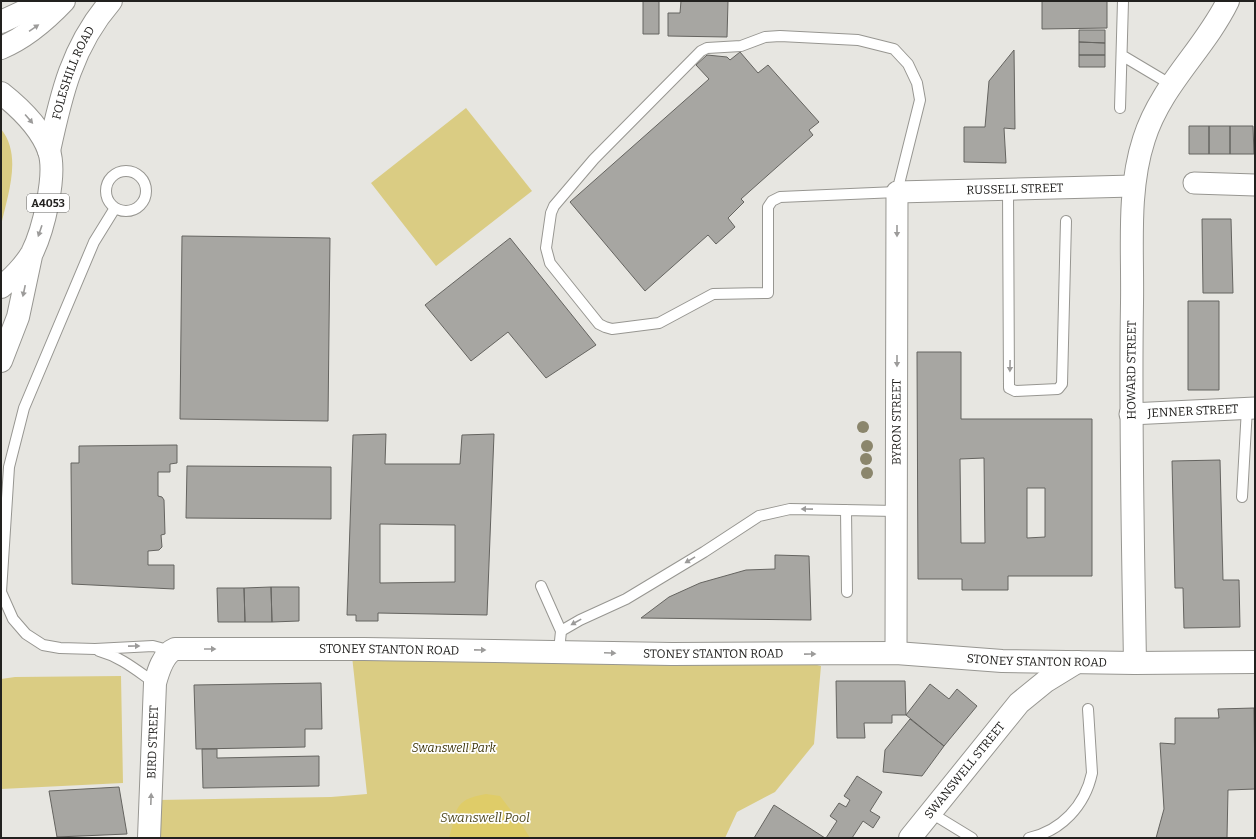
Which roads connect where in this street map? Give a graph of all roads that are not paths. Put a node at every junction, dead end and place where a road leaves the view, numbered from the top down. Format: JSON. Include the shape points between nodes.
{"nodes":[{"id":1,"x":46,"y":1,"type":"edge"},
{"id":2,"x":64,"y":1,"type":"edge"},
{"id":3,"x":111,"y":1,"type":"edge"},
{"id":4,"x":1123,"y":1,"type":"edge"},
{"id":5,"x":1243,"y":1,"type":"edge"},
{"id":6,"x":1224,"y":10,"type":"edge"},
{"id":7,"x":1,"y":22,"type":"edge"},
{"id":8,"x":1,"y":48,"type":"edge"},
{"id":9,"x":1122,"y":56,"type":"junction"},
{"id":10,"x":1170,"y":84,"type":"junction"},
{"id":11,"x":1,"y":93,"type":"edge"},
{"id":12,"x":1120,"y":108,"type":"dead end"},
{"id":13,"x":49,"y":151,"type":"junction"},
{"id":14,"x":1194,"y":183,"type":"dead end"},
{"id":15,"x":1255,"y":185,"type":"edge"},
{"id":16,"x":1133,"y":186,"type":"junction"},
{"id":17,"x":1008,"y":189,"type":"junction"},
{"id":18,"x":897,"y":192,"type":"junction"},
{"id":19,"x":115,"y":208,"type":"junction"},
{"id":20,"x":1066,"y":221,"type":"dead end"},
{"id":21,"x":32,"y":253,"type":"junction"},
{"id":22,"x":1,"y":287,"type":"edge"},
{"id":23,"x":1,"y":361,"type":"edge"},
{"id":24,"x":1251,"y":408,"type":"edge"},
{"id":25,"x":1130,"y":414,"type":"junction"},
{"id":26,"x":1242,"y":497,"type":"dead end"},
{"id":27,"x":846,"y":510,"type":"junction"},
{"id":28,"x":896,"y":511,"type":"junction"},
{"id":29,"x":541,"y":586,"type":"dead end"},
{"id":30,"x":1,"y":592,"type":"edge"},
{"id":31,"x":847,"y":592,"type":"dead end"},
{"id":32,"x":560,"y":641,"type":"junction"},
{"id":33,"x":95,"y":649,"type":"junction"},
{"id":34,"x":172,"y":650,"type":"junction"},
{"id":35,"x":896,"y":652,"type":"junction"},
{"id":36,"x":1002,"y":660,"type":"junction"},
{"id":37,"x":1077,"y":662,"type":"junction"},
{"id":38,"x":1255,"y":662,"type":"edge"},
{"id":39,"x":1135,"y":663,"type":"junction"},
{"id":40,"x":155,"y":683,"type":"junction"},
{"id":41,"x":1019,"y":703,"type":"junction"},
{"id":42,"x":1088,"y":709,"type":"dead end"},
{"id":43,"x":931,"y":813,"type":"junction"},
{"id":44,"x":150,"y":838,"type":"edge"},
{"id":45,"x":910,"y":838,"type":"edge"},
{"id":46,"x":972,"y":838,"type":"edge"},
{"id":47,"x":1029,"y":838,"type":"edge"}],
"edges":[{"from":1,"to":7,"type":"main road"},
{"from":8,"to":2,"type":"main road","one_way":true,"via":[[45,20]]},
{"from":3,"to":13,"type":"main road","name":"FOLESHILL ROAD","via":[[85,37],[73,61],[62,93]]},
{"from":4,"to":9,"type":"lane"},
{"from":5,"to":6,"type":"main road","name":"HOWARD STREET"},
{"from":6,"to":10,"type":"main road","name":"HOWARD STREET"},
{"from":9,"to":10,"type":"lane"},
{"from":9,"to":12,"type":"lane"},
{"from":10,"to":16,"type":"main road","name":"HOWARD STREET","via":[[1145,137]]},
{"from":11,"to":13,"type":"main road","number":"A4053","one_way":true,"via":[[19,107],[34,125]]},
{"from":13,"to":21,"type":"main road","number":"A4053","one_way":true,"via":[[51,164],[48,201]]},
{"from":14,"to":15,"type":"street"},
{"from":16,"to":17,"type":"street","name":"RUSSELL STREET"},
{"from":16,"to":25,"type":"main road","name":"HOWARD STREET"},
{"from":17,"to":18,"type":"street","name":"RUSSELL STREET"},
{"from":17,"to":20,"type":"lane","one_way":true,"via":[[1009,388],[1015,391],[1058,389],[1062,384]]},
{"from":18,"to":18,"type":"lane","via":[[920,100],[918,83],[908,64],[894,49],[858,40],[765,36],[742,46],[707,48],[701,51],[594,158],[554,206],[546,248],[550,263],[599,324],[612,329],[659,323],[713,294],[768,293],[768,207],[772,201],[780,197]]},
{"from":18,"to":28,"type":"street","name":"BYRON STREET","one_way":true},
{"from":19,"to":19,"type":"lane","via":[[107,197],[106,190],[111,178],[122,171],[136,174],[144,184],[146,196],[143,202],[134,210]]},
{"from":19,"to":30,"type":"lane","via":[[94,242],[24,408],[9,467]]},
{"from":21,"to":22,"type":"main road","number":"A4053"},
{"from":21,"to":23,"type":"main road","number":"A4053","one_way":true,"via":[[18,317]]},
{"from":24,"to":25,"type":"street","name":"JENNER STREET"},
{"from":24,"to":26,"type":"lane"},
{"from":25,"to":39,"type":"main road","name":"HOWARD STREET"},
{"from":27,"to":28,"type":"lane"},
{"from":27,"to":31,"type":"lane"},
{"from":27,"to":32,"type":"lane","one_way":true,"via":[[790,509],[759,516],[626,598],[580,620]]},
{"from":28,"to":35,"type":"street","name":"BYRON STREET"},
{"from":29,"to":32,"type":"lane"},
{"from":30,"to":33,"type":"lane","via":[[13,619],[26,634],[43,645]]},
{"from":34,"to":32,"type":"main road","name":"STONEY STANTON ROAD","one_way":true,"via":[[364,649]]},
{"from":32,"to":35,"type":"main road","name":"STONEY STANTON ROAD","one_way":true,"via":[[672,654]]},
{"from":33,"to":34,"type":"lane","one_way":true,"via":[[153,646]]},
{"from":33,"to":40,"type":"lane","via":[[130,664]]},
{"from":34,"to":40,"type":"main road","name":"BIRD STREET","via":[[163,662]]},
{"from":35,"to":36,"type":"main road","name":"STONEY STANTON ROAD"},
{"from":36,"to":37,"type":"main road","name":"STONEY STANTON ROAD"},
{"from":36,"to":41,"type":"main road","name":"SWANSWELL STREET","via":[[1018,665],[1025,676],[1025,688]]},
{"from":37,"to":39,"type":"main road","name":"STONEY STANTON ROAD"},
{"from":37,"to":41,"type":"main road","name":"SWANSWELL STREET","via":[[1046,681]]},
{"from":38,"to":39,"type":"main road","name":"STONEY STANTON ROAD"},
{"from":44,"to":40,"type":"main road","name":"BIRD STREET","one_way":true},
{"from":41,"to":43,"type":"main road","name":"SWANSWELL STREET"},
{"from":42,"to":47,"type":"lane","via":[[1092,773],[1090,781],[1063,823],[1043,835]]},
{"from":43,"to":45,"type":"main road","name":"SWANSWELL STREET"},
{"from":43,"to":46,"type":"lane"}]}
